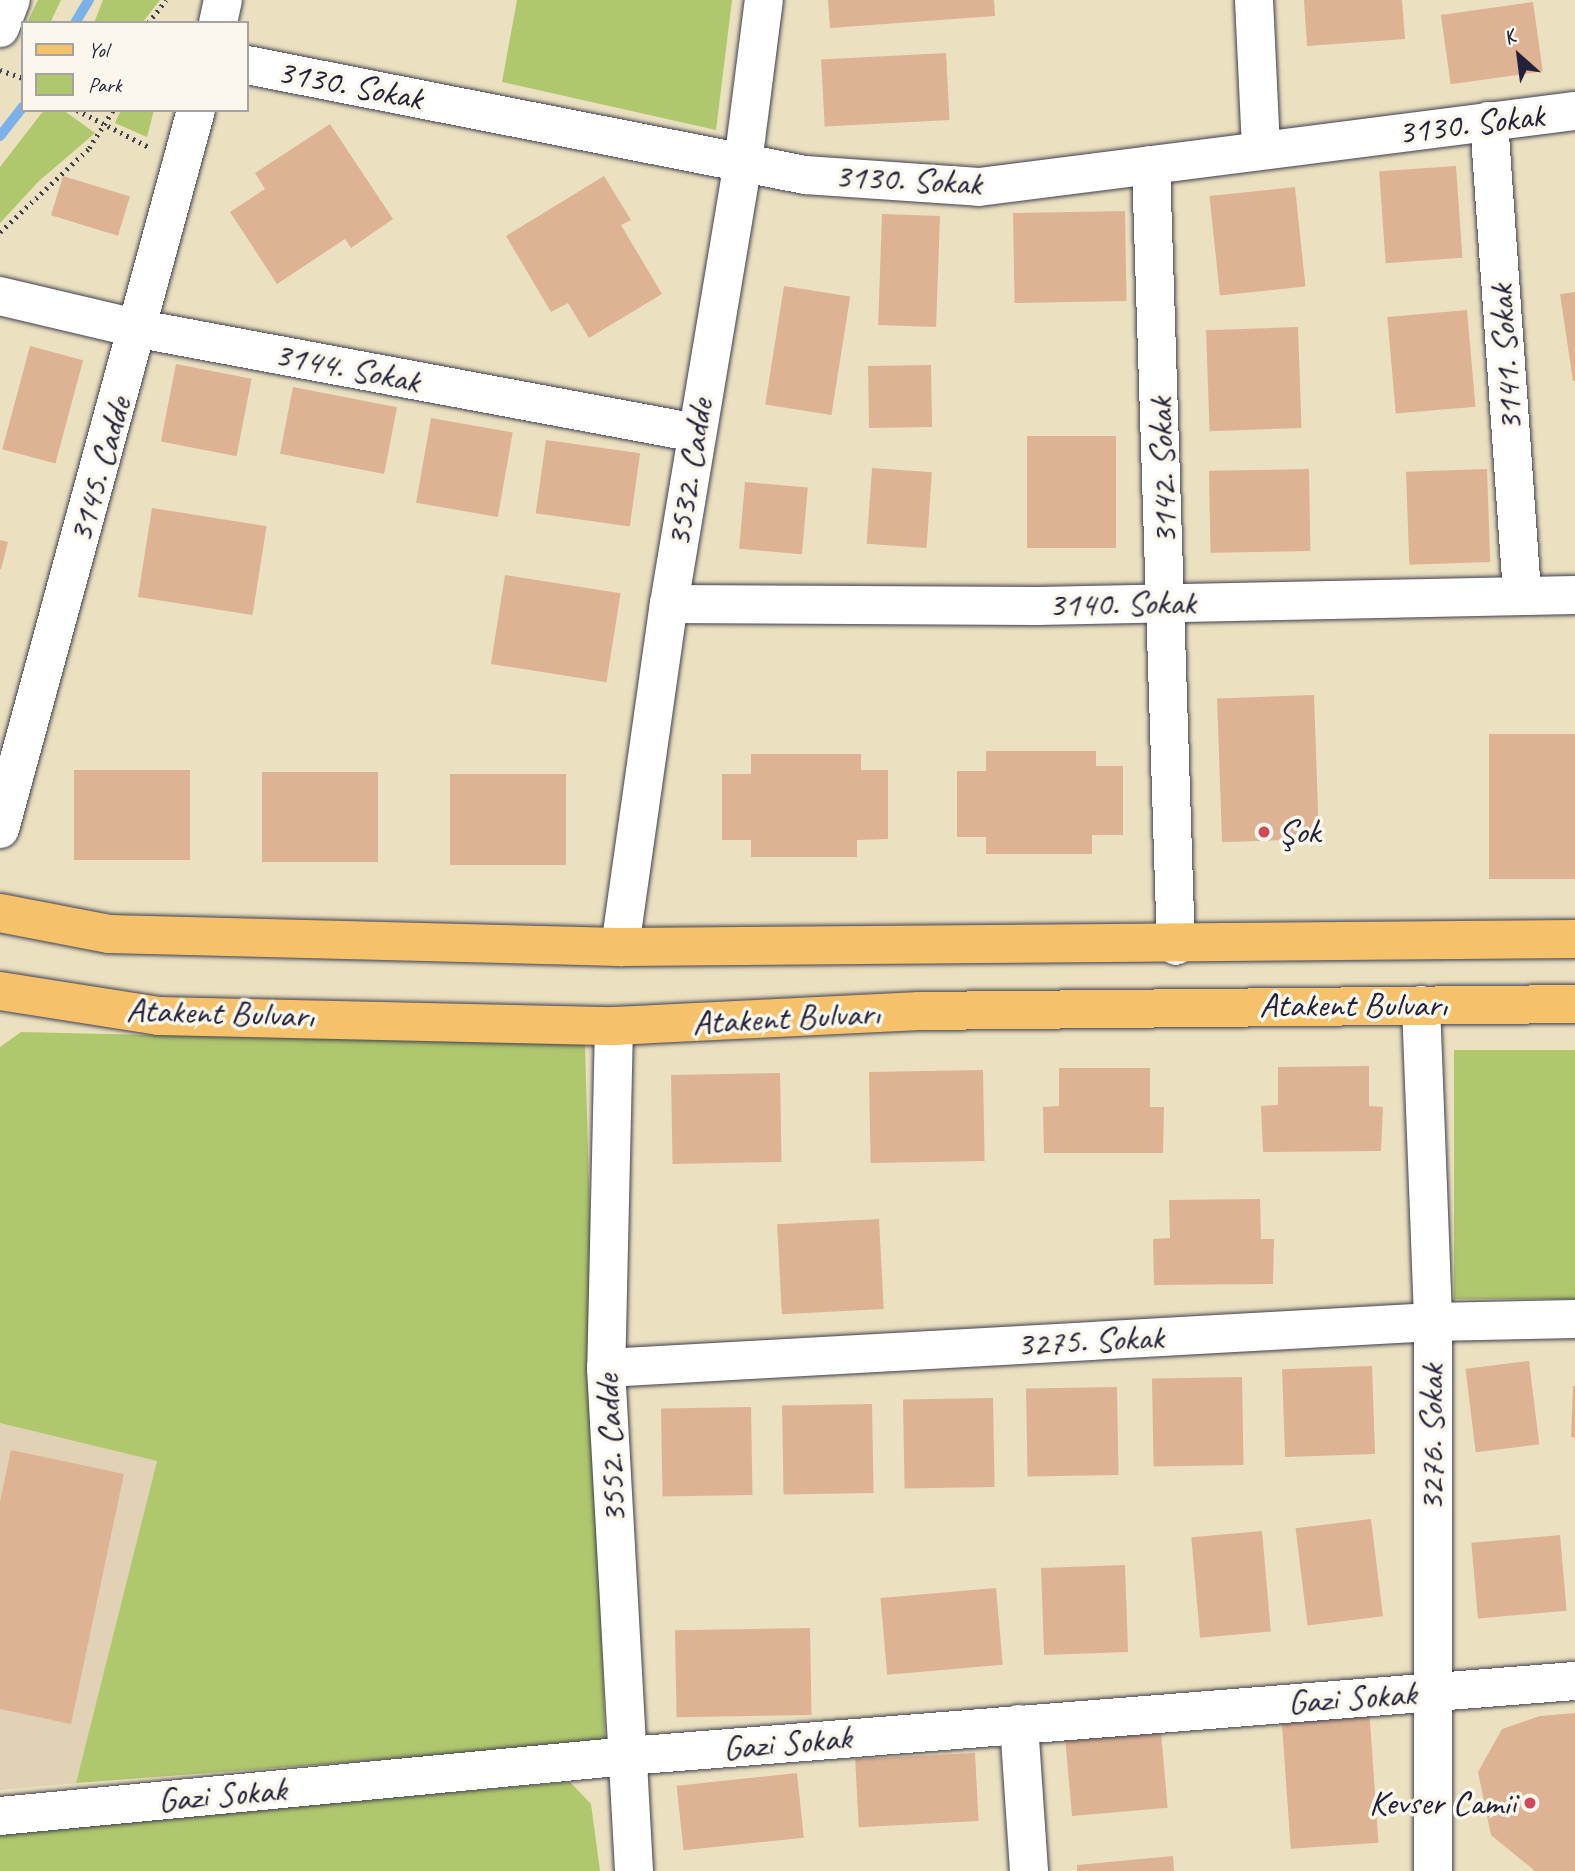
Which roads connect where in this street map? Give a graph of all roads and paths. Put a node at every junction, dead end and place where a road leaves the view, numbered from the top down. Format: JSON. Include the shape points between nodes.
{"nodes":[{"id":1,"x":11,"y":0,"type":"edge"},
{"id":2,"x":166,"y":0,"type":"edge"},
{"id":3,"x":223,"y":0,"type":"edge"},
{"id":4,"x":764,"y":0,"type":"edge"},
{"id":5,"x":1254,"y":0,"type":"edge"},
{"id":6,"x":150,"y":21,"type":"edge"},
{"id":7,"x":218,"y":21,"type":"edge"},
{"id":8,"x":0,"y":28,"type":"edge"},
{"id":9,"x":248,"y":65,"type":"edge"},
{"id":10,"x":0,"y":70,"type":"edge"},
{"id":11,"x":21,"y":77,"type":"edge"},
{"id":12,"x":1575,"y":111,"type":"edge"},
{"id":13,"x":80,"y":112,"type":"edge"},
{"id":14,"x":112,"y":112,"type":"edge"},
{"id":15,"x":196,"y":112,"type":"edge"},
{"id":16,"x":1489,"y":121,"type":"junction"},
{"id":17,"x":105,"y":128,"type":"junction"},
{"id":18,"x":1261,"y":150,"type":"junction"},
{"id":19,"x":184,"y":158,"type":"junction"},
{"id":20,"x":743,"y":163,"type":"junction"},
{"id":21,"x":1151,"y":165,"type":"junction"},
{"id":22,"x":0,"y":232,"type":"edge"},
{"id":23,"x":0,"y":296,"type":"edge"},
{"id":24,"x":140,"y":329,"type":"junction"},
{"id":25,"x":696,"y":433,"type":"junction"},
{"id":26,"x":1522,"y":595,"type":"junction"},
{"id":27,"x":1575,"y":595,"type":"edge"},
{"id":28,"x":1168,"y":603,"type":"junction"},
{"id":29,"x":668,"y":604,"type":"junction"},
{"id":30,"x":0,"y":829,"type":"edge"},
{"id":31,"x":0,"y":913,"type":"edge"},
{"id":32,"x":1575,"y":939,"type":"edge"},
{"id":33,"x":1176,"y":946,"type":"junction"},
{"id":34,"x":620,"y":947,"type":"junction"},
{"id":35,"x":0,"y":991,"type":"edge"},
{"id":36,"x":1575,"y":1004,"type":"edge"},
{"id":37,"x":1421,"y":1005,"type":"junction"},
{"id":38,"x":614,"y":1026,"type":"junction"},
{"id":39,"x":1575,"y":1319,"type":"edge"},
{"id":40,"x":1433,"y":1322,"type":"junction"},
{"id":41,"x":606,"y":1368,"type":"junction"},
{"id":42,"x":1575,"y":1681,"type":"edge"},
{"id":43,"x":1431,"y":1692,"type":"junction"},
{"id":44,"x":1019,"y":1724,"type":"junction"},
{"id":45,"x":628,"y":1756,"type":"junction"},
{"id":46,"x":0,"y":1816,"type":"edge"},
{"id":47,"x":634,"y":1871,"type":"edge"},
{"id":48,"x":1029,"y":1871,"type":"edge"},
{"id":49,"x":1433,"y":1871,"type":"edge"}],
"edges":[{"from":1,"to":8,"type":"street"},
{"from":2,"to":6,"type":"path"},
{"from":3,"to":7,"type":"street"},
{"from":4,"to":20,"type":"street","name":"3532. Cadde"},
{"from":5,"to":18,"type":"street"},
{"from":9,"to":20,"type":"street","name":"3130. Sokak"},
{"from":10,"to":11,"type":"path"},
{"from":12,"to":16,"type":"street","name":"3130. Sokak"},
{"from":13,"to":17,"type":"path"},
{"from":14,"to":17,"type":"path"},
{"from":15,"to":19,"type":"street","name":"3145. Cadde"},
{"from":16,"to":18,"type":"street","name":"3130. Sokak"},
{"from":16,"to":26,"type":"street","name":"3141. Sokak"},
{"from":17,"to":19,"type":"path"},
{"from":17,"to":22,"type":"path"},
{"from":18,"to":21,"type":"street","name":"3130. Sokak"},
{"from":19,"to":24,"type":"street","name":"3145. Cadde"},
{"from":20,"to":21,"type":"street","name":"3130. Sokak","via":[[805,175],[979,187]]},
{"from":20,"to":25,"type":"street","name":"3532. Cadde"},
{"from":21,"to":28,"type":"street","name":"3142. Sokak"},
{"from":23,"to":24,"type":"street","name":"3144. Sokak"},
{"from":24,"to":25,"type":"street","name":"3144. Sokak"},
{"from":24,"to":30,"type":"street","name":"3145. Cadde"},
{"from":25,"to":29,"type":"street","name":"3532. Cadde"},
{"from":26,"to":27,"type":"street","name":"3140. Sokak"},
{"from":26,"to":28,"type":"street","name":"3140. Sokak"},
{"from":28,"to":29,"type":"street","name":"3140. Sokak"},
{"from":28,"to":33,"type":"street","name":"3142. Sokak"},
{"from":29,"to":34,"type":"street","name":"3532. Cadde"},
{"from":31,"to":34,"type":"main road","name":"Atakent Bulvarı","via":[[109,934]]},
{"from":32,"to":33,"type":"main road","name":"Atakent Bulvarı"},
{"from":33,"to":34,"type":"main road","name":"Atakent Bulvarı"},
{"from":35,"to":38,"type":"main road","name":"Atakent Bulvarı","via":[[159,1016]]},
{"from":36,"to":37,"type":"main road","name":"Atakent Bulvarı"},
{"from":37,"to":38,"type":"main road","name":"Atakent Bulvarı","via":[[920,1011]]},
{"from":37,"to":40,"type":"street","name":"3276. Sokak"},
{"from":38,"to":41,"type":"street","name":"3552. Cadde"},
{"from":39,"to":40,"type":"street","name":"3275. Sokak"},
{"from":40,"to":41,"type":"street","name":"3275. Sokak"},
{"from":40,"to":43,"type":"street","name":"3276. Sokak"},
{"from":41,"to":45,"type":"street","name":"3552. Cadde"},
{"from":42,"to":43,"type":"street","name":"Gazi Sokak"},
{"from":43,"to":44,"type":"street","name":"Gazi Sokak"},
{"from":43,"to":49,"type":"street","name":"3276. Sokak"},
{"from":44,"to":45,"type":"street","name":"Gazi Sokak"},
{"from":44,"to":48,"type":"street"},
{"from":45,"to":46,"type":"street","name":"Gazi Sokak"},
{"from":45,"to":47,"type":"street","name":"3552. Cadde"}]}
